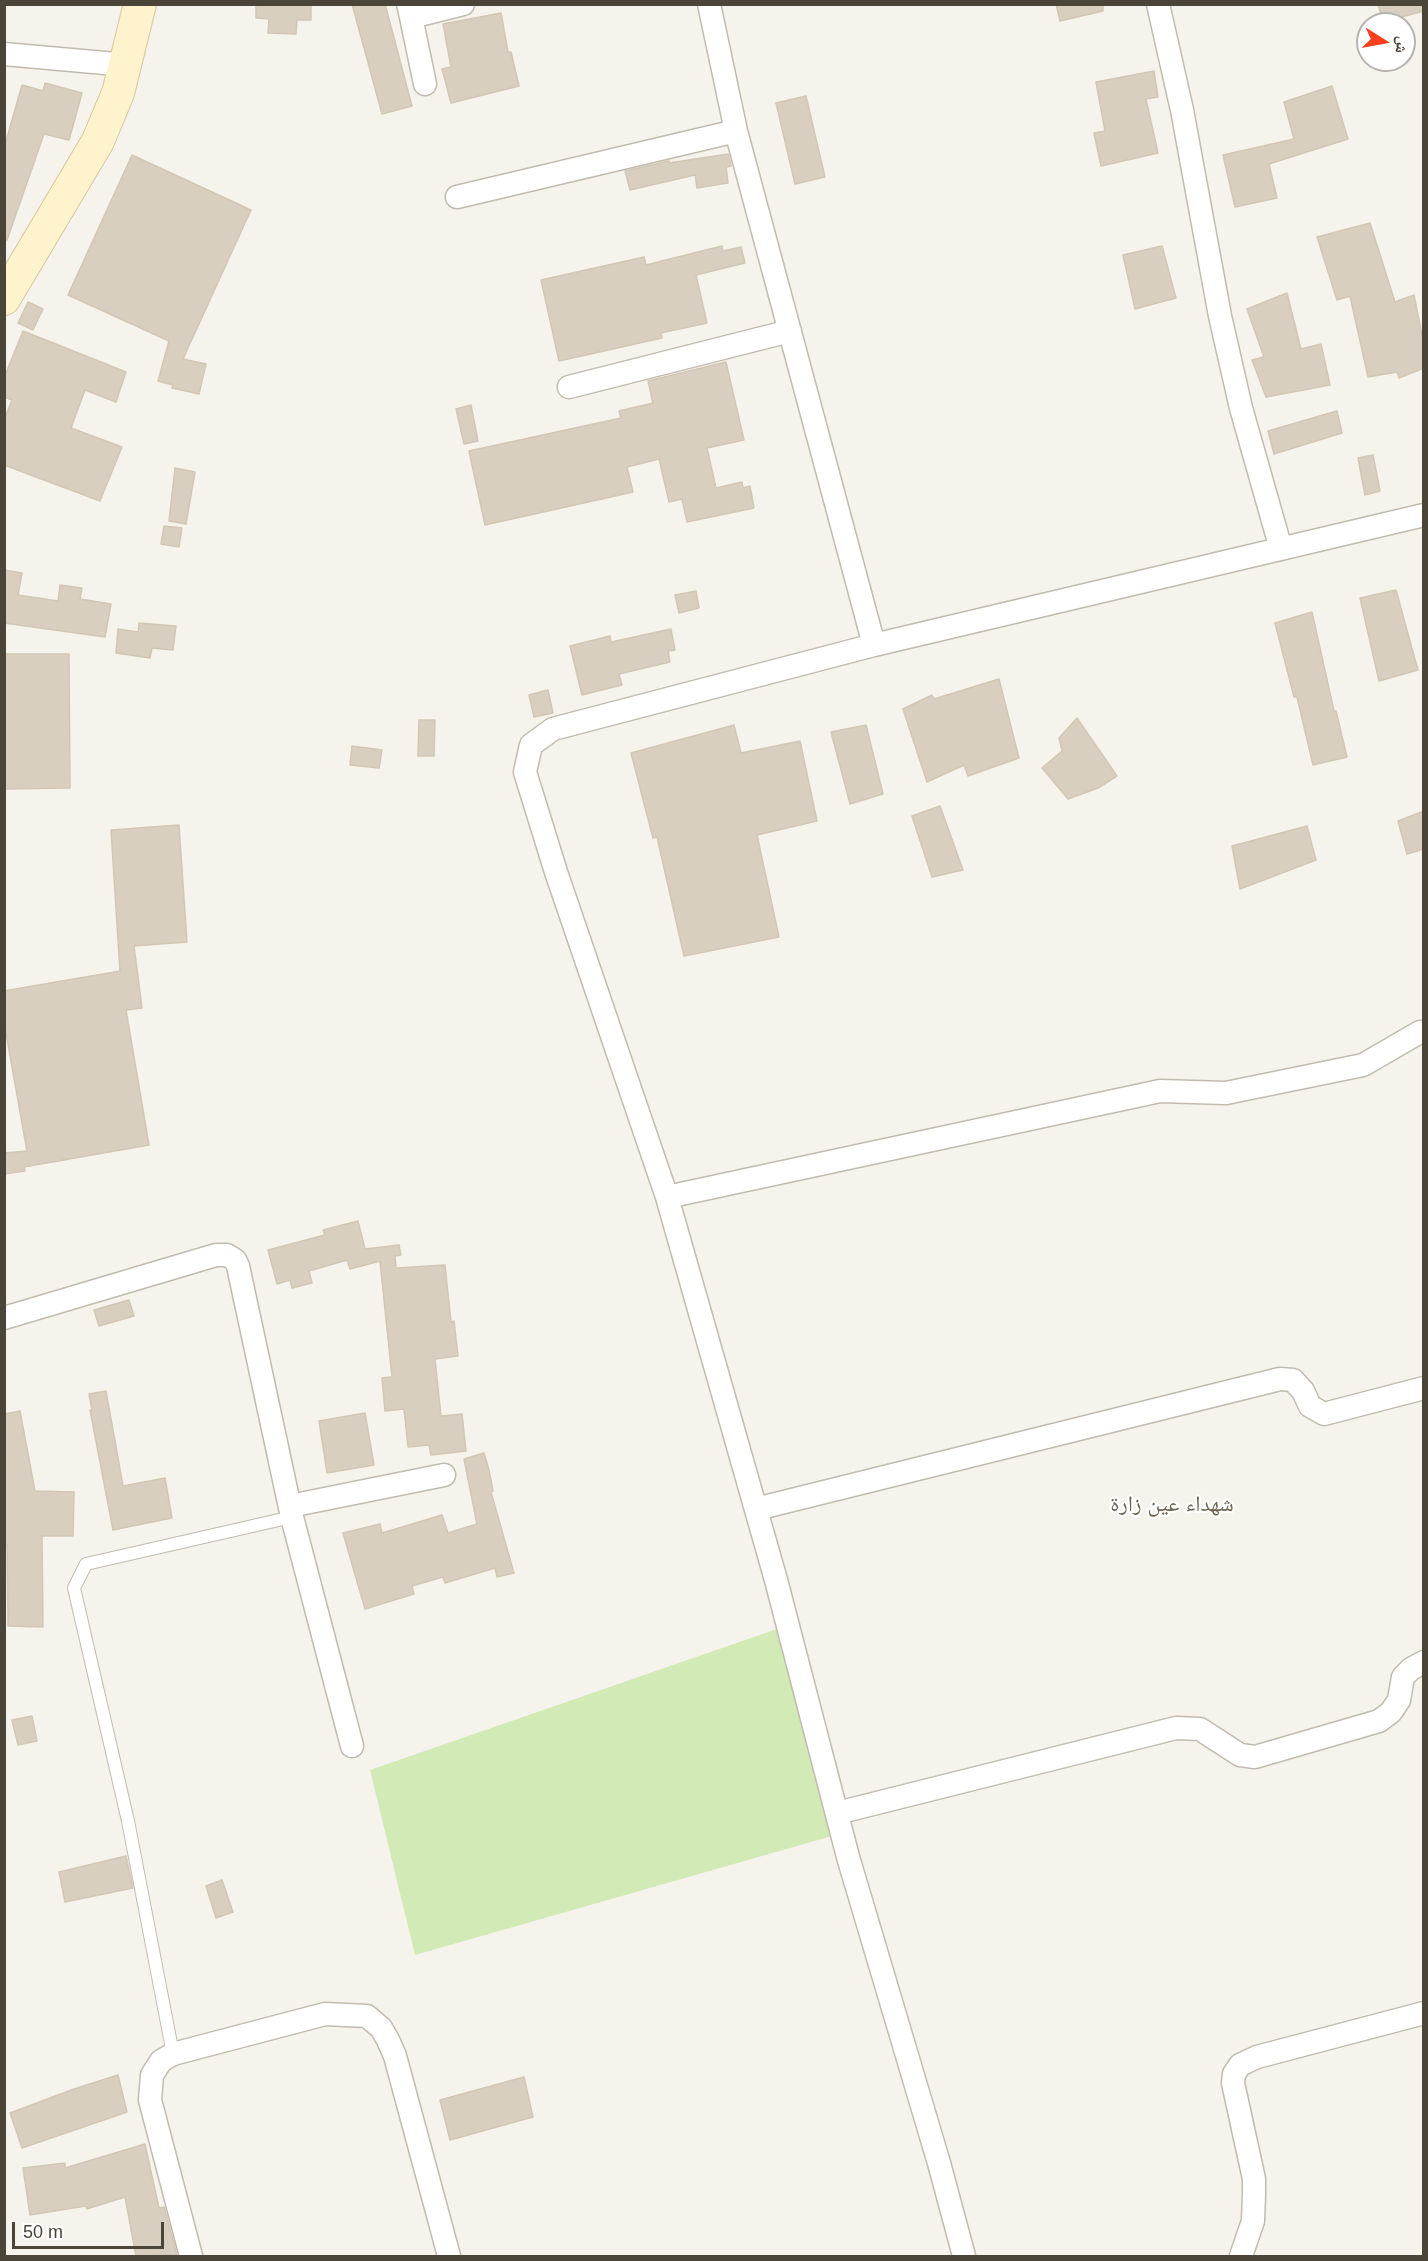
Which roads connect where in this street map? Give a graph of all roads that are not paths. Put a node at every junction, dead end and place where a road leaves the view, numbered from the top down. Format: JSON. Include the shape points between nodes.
{"nodes":[{"id":1,"x":141,"y":4,"type":"edge"},
{"id":2,"x":463,"y":4,"type":"edge"},
{"id":3,"x":710,"y":4,"type":"edge"},
{"id":4,"x":1158,"y":4,"type":"edge"},
{"id":5,"x":410,"y":10,"type":"edge"},
{"id":6,"x":4,"y":54,"type":"edge"},
{"id":7,"x":127,"y":65,"type":"junction"},
{"id":8,"x":425,"y":84,"type":"dead end"},
{"id":9,"x":736,"y":131,"type":"junction"},
{"id":10,"x":457,"y":197,"type":"dead end"},
{"id":11,"x":4,"y":298,"type":"edge"},
{"id":12,"x":790,"y":332,"type":"junction"},
{"id":13,"x":569,"y":387,"type":"dead end"},
{"id":14,"x":1424,"y":515,"type":"edge"},
{"id":15,"x":1281,"y":549,"type":"junction"},
{"id":16,"x":874,"y":645,"type":"junction"},
{"id":17,"x":1420,"y":1032,"type":"dead end"},
{"id":18,"x":668,"y":1197,"type":"junction"},
{"id":19,"x":4,"y":1318,"type":"edge"},
{"id":20,"x":1424,"y":1388,"type":"edge"},
{"id":21,"x":444,"y":1475,"type":"dead end"},
{"id":22,"x":756,"y":1509,"type":"junction"},
{"id":23,"x":291,"y":1511,"type":"junction"},
{"id":24,"x":1424,"y":1662,"type":"edge"},
{"id":25,"x":352,"y":1746,"type":"dead end"},
{"id":26,"x":837,"y":1813,"type":"junction"},
{"id":27,"x":1424,"y":2013,"type":"edge"},
{"id":28,"x":173,"y":2054,"type":"junction"},
{"id":29,"x":191,"y":2256,"type":"edge"},
{"id":30,"x":449,"y":2256,"type":"edge"},
{"id":31,"x":964,"y":2256,"type":"edge"},
{"id":32,"x":1240,"y":2256,"type":"edge"}],
"edges":[{"from":1,"to":7,"type":"street"},
{"from":2,"to":5,"type":"street"},
{"from":3,"to":9,"type":"street"},
{"from":4,"to":15,"type":"street","via":[[1220,315],[1241,408]]},
{"from":5,"to":8,"type":"street"},
{"from":6,"to":7,"type":"street"},
{"from":7,"to":11,"type":"street","via":[[98,141]]},
{"from":9,"to":10,"type":"street"},
{"from":9,"to":12,"type":"street"},
{"from":12,"to":13,"type":"street"},
{"from":12,"to":16,"type":"street"},
{"from":14,"to":15,"type":"street"},
{"from":15,"to":16,"type":"street"},
{"from":16,"to":18,"type":"street","via":[[552,729],[531,745],[525,772]]},
{"from":17,"to":18,"type":"street","via":[[1363,1065],[1226,1093],[1160,1091]]},
{"from":18,"to":22,"type":"street"},
{"from":19,"to":23,"type":"street","via":[[216,1255],[235,1260]]},
{"from":20,"to":22,"type":"street","via":[[1324,1414],[1310,1406],[1293,1380],[1280,1379]]},
{"from":21,"to":23,"type":"street"},
{"from":22,"to":26,"type":"street"},
{"from":23,"to":25,"type":"street"},
{"from":23,"to":28,"type":"lane","via":[[86,1564],[74,1588],[128,1821]]},
{"from":24,"to":26,"type":"street","via":[[1403,1677],[1399,1700],[1379,1721],[1255,1757],[1240,1755],[1200,1729],[1176,1728]]},
{"from":26,"to":31,"type":"street"},
{"from":27,"to":32,"type":"street","via":[[1257,2057],[1240,2065],[1233,2083],[1254,2179],[1253,2221]]},
{"from":28,"to":29,"type":"street","via":[[161,2061],[152,2075],[150,2100]]},
{"from":28,"to":30,"type":"street","via":[[325,2014],[367,2016],[381,2028],[395,2056]]}]}
